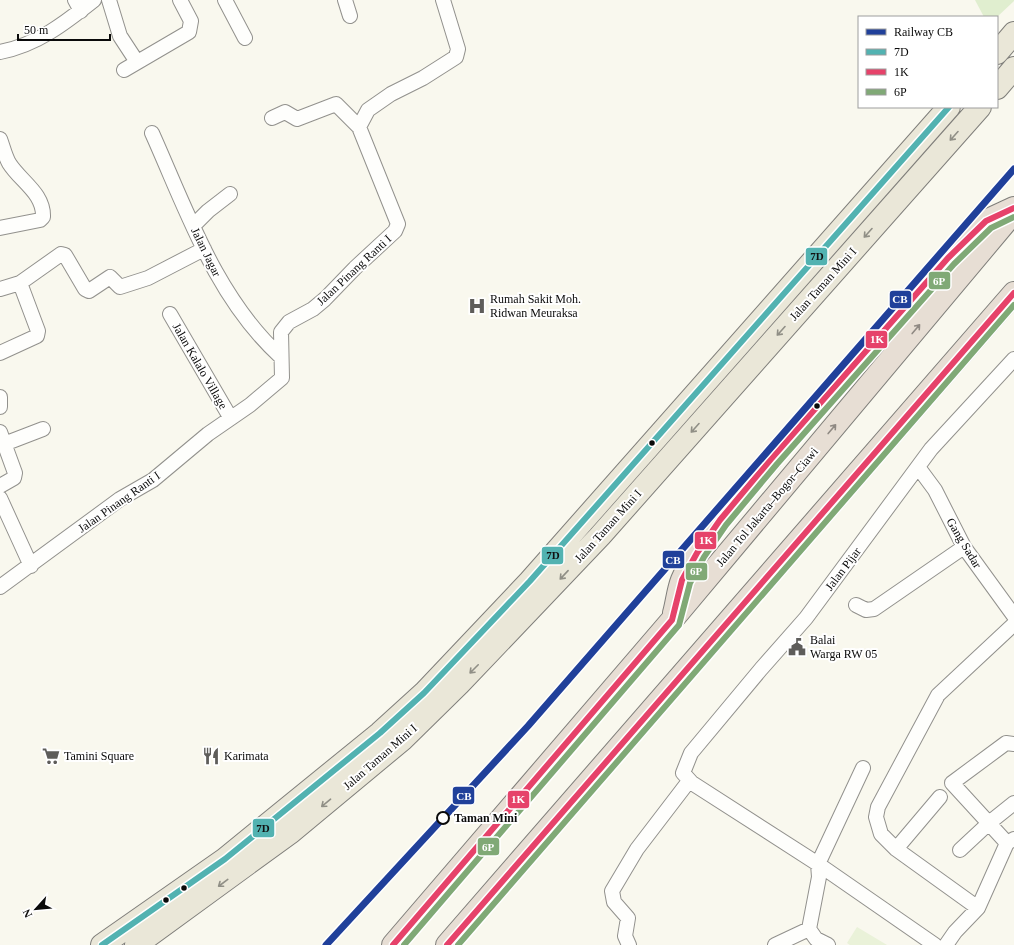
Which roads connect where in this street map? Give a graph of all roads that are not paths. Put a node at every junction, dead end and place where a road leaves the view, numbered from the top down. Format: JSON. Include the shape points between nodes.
{"nodes":[{"id":1,"x":94,"y":0,"type":"edge"},
{"id":2,"x":109,"y":0,"type":"edge"},
{"id":3,"x":180,"y":0,"type":"edge"},
{"id":4,"x":225,"y":0,"type":"edge"},
{"id":5,"x":345,"y":0,"type":"edge"},
{"id":6,"x":443,"y":0,"type":"edge"},
{"id":7,"x":78,"y":5,"type":"edge"},
{"id":8,"x":350,"y":16,"type":"dead end"},
{"id":9,"x":1014,"y":33,"type":"edge"},
{"id":10,"x":246,"y":38,"type":"dead end"},
{"id":11,"x":0,"y":52,"type":"edge"},
{"id":12,"x":998,"y":52,"type":"edge"},
{"id":13,"x":137,"y":62,"type":"junction"},
{"id":14,"x":1014,"y":68,"type":"edge"},
{"id":15,"x":124,"y":70,"type":"dead end"},
{"id":16,"x":998,"y":87,"type":"edge"},
{"id":17,"x":948,"y":108,"type":"edge"},
{"id":18,"x":979,"y":108,"type":"edge"},
{"id":19,"x":272,"y":118,"type":"dead end"},
{"id":20,"x":359,"y":127,"type":"junction"},
{"id":21,"x":152,"y":133,"type":"dead end"},
{"id":22,"x":0,"y":139,"type":"edge"},
{"id":23,"x":5,"y":165,"type":"edge"},
{"id":24,"x":230,"y":194,"type":"dead end"},
{"id":25,"x":1014,"y":208,"type":"edge"},
{"id":26,"x":1014,"y":212,"type":"edge"},
{"id":27,"x":193,"y":226,"type":"junction"},
{"id":28,"x":0,"y":228,"type":"edge"},
{"id":29,"x":204,"y":249,"type":"junction"},
{"id":30,"x":948,"y":258,"type":"dead end"},
{"id":31,"x":20,"y":283,"type":"junction"},
{"id":32,"x":0,"y":289,"type":"edge"},
{"id":33,"x":1014,"y":293,"type":"edge"},
{"id":34,"x":170,"y":314,"type":"dead end"},
{"id":35,"x":0,"y":353,"type":"edge"},
{"id":36,"x":281,"y":357,"type":"junction"},
{"id":37,"x":1014,"y":359,"type":"edge"},
{"id":38,"x":0,"y":397,"type":"edge"},
{"id":39,"x":0,"y":407,"type":"edge"},
{"id":40,"x":230,"y":417,"type":"junction"},
{"id":41,"x":44,"y":429,"type":"dead end"},
{"id":42,"x":2,"y":438,"type":"edge"},
{"id":43,"x":771,"y":459,"type":"dead end"},
{"id":44,"x":918,"y":467,"type":"junction"},
{"id":45,"x":0,"y":486,"type":"edge"},
{"id":46,"x":0,"y":498,"type":"edge"},
{"id":47,"x":964,"y":547,"type":"junction"},
{"id":48,"x":32,"y":566,"type":"junction"},
{"id":49,"x":0,"y":587,"type":"edge"},
{"id":50,"x":856,"y":605,"type":"dead end"},
{"id":51,"x":1014,"y":616,"type":"edge"},
{"id":52,"x":672,"y":620,"type":"junction"},
{"id":53,"x":1014,"y":624,"type":"edge"},
{"id":54,"x":1014,"y":744,"type":"edge"},
{"id":55,"x":863,"y":768,"type":"dead end"},
{"id":56,"x":689,"y":781,"type":"junction"},
{"id":57,"x":940,"y":797,"type":"dead end"},
{"id":58,"x":1014,"y":803,"type":"edge"},
{"id":59,"x":989,"y":823,"type":"junction"},
{"id":60,"x":1011,"y":841,"type":"edge"},
{"id":61,"x":896,"y":849,"type":"junction"},
{"id":62,"x":960,"y":850,"type":"dead end"},
{"id":63,"x":818,"y":864,"type":"junction"},
{"id":64,"x":978,"y":908,"type":"junction"},
{"id":65,"x":816,"y":939,"type":"edge"},
{"id":66,"x":945,"y":944,"type":"edge"},
{"id":67,"x":102,"y":945,"type":"edge"},
{"id":68,"x":136,"y":945,"type":"edge"},
{"id":69,"x":393,"y":945,"type":"edge"},
{"id":70,"x":447,"y":945,"type":"edge"},
{"id":71,"x":629,"y":945,"type":"edge"},
{"id":72,"x":775,"y":945,"type":"edge"}],
"edges":[{"from":1,"to":7,"type":"street"},
{"from":2,"to":13,"type":"street","via":[[120,36]]},
{"from":3,"to":13,"type":"street","via":[[191,22],[189,32]]},
{"from":4,"to":10,"type":"street"},
{"from":5,"to":8,"type":"street"},
{"from":6,"to":20,"type":"street","via":[[458,49],[456,57],[368,110]]},
{"from":7,"to":11,"type":"street","via":[[57,29],[32,43]]},
{"from":9,"to":12,"type":"main road"},
{"from":13,"to":15,"type":"street"},
{"from":14,"to":16,"type":"main road"},
{"from":17,"to":67,"type":"main road","name":"Jalan Taman Mini I","via":[[530,581],[424,693],[380,733],[225,860]]},
{"from":18,"to":68,"type":"main road","name":"Jalan Taman Mini I","one_way":true,"via":[[600,536],[459,684],[403,739],[291,832]]},
{"from":19,"to":20,"type":"street","via":[[285,112],[297,119],[336,104]]},
{"from":20,"to":36,"type":"street","name":"Jalan Pinang Ranti I","via":[[398,224],[395,231],[325,299],[289,322],[281,332]]},
{"from":21,"to":27,"type":"street","name":"Jalan Jagar"},
{"from":22,"to":23,"type":"street"},
{"from":23,"to":28,"type":"street","via":[[39,199],[43,217],[40,220]]},
{"from":24,"to":27,"type":"street"},
{"from":25,"to":30,"type":"highway","via":[[986,221]]},
{"from":52,"to":26,"type":"highway","name":"Jalan Tol Jakarta–Bogor–Ciawi","one_way":true},
{"from":27,"to":29,"type":"street","name":"Jalan Jagar"},
{"from":29,"to":31,"type":"street","via":[[148,278],[122,287],[110,277],[91,291],[87,291],[63,254]]},
{"from":29,"to":36,"type":"street","name":"Jalan Jagar","via":[[222,283],[248,322]]},
{"from":31,"to":32,"type":"street"},
{"from":31,"to":35,"type":"street","via":[[38,332],[37,336]]},
{"from":33,"to":70,"type":"highway"},
{"from":34,"to":40,"type":"street","name":"Jalan Kalalo Village"},
{"from":36,"to":40,"type":"street","name":"Jalan Pinang Ranti I","via":[[282,378],[250,405]]},
{"from":37,"to":44,"type":"street","name":"Jalan Pijar","via":[[931,449]]},
{"from":38,"to":39,"type":"street"},
{"from":40,"to":48,"type":"street","name":"Jalan Pinang Ranti I","via":[[153,480],[120,499]]},
{"from":41,"to":42,"type":"street"},
{"from":42,"to":45,"type":"street","via":[[15,476]]},
{"from":43,"to":52,"type":"highway","via":[[720,520],[697,553],[682,580]]},
{"from":44,"to":47,"type":"street","name":"Gang Sadar","via":[[935,490]]},
{"from":44,"to":56,"type":"street","name":"Jalan Pijar","via":[[806,618],[691,753],[683,770]]},
{"from":46,"to":48,"type":"street"},
{"from":47,"to":50,"type":"street","via":[[874,609],[866,610]]},
{"from":47,"to":51,"type":"street","name":"Gang Sadar"},
{"from":48,"to":49,"type":"street","name":"Jalan Pinang Ranti I"},
{"from":52,"to":69,"type":"highway","name":"Jalan Tol Jakarta–Bogor–Ciawi"},
{"from":53,"to":61,"type":"street","via":[[938,695],[882,800],[876,817],[878,825],[881,834]]},
{"from":54,"to":59,"type":"street","via":[[1006,743],[952,783]]},
{"from":55,"to":63,"type":"street"},
{"from":56,"to":63,"type":"street"},
{"from":56,"to":71,"type":"street","via":[[637,849],[612,891],[614,902],[628,918],[625,936]]},
{"from":57,"to":61,"type":"street"},
{"from":58,"to":59,"type":"street"},
{"from":59,"to":60,"type":"street"},
{"from":59,"to":62,"type":"street"},
{"from":60,"to":64,"type":"street"},
{"from":61,"to":64,"type":"street"},
{"from":63,"to":65,"type":"street"},
{"from":63,"to":66,"type":"street"},
{"from":64,"to":66,"type":"street"},
{"from":65,"to":72,"type":"street"}]}
